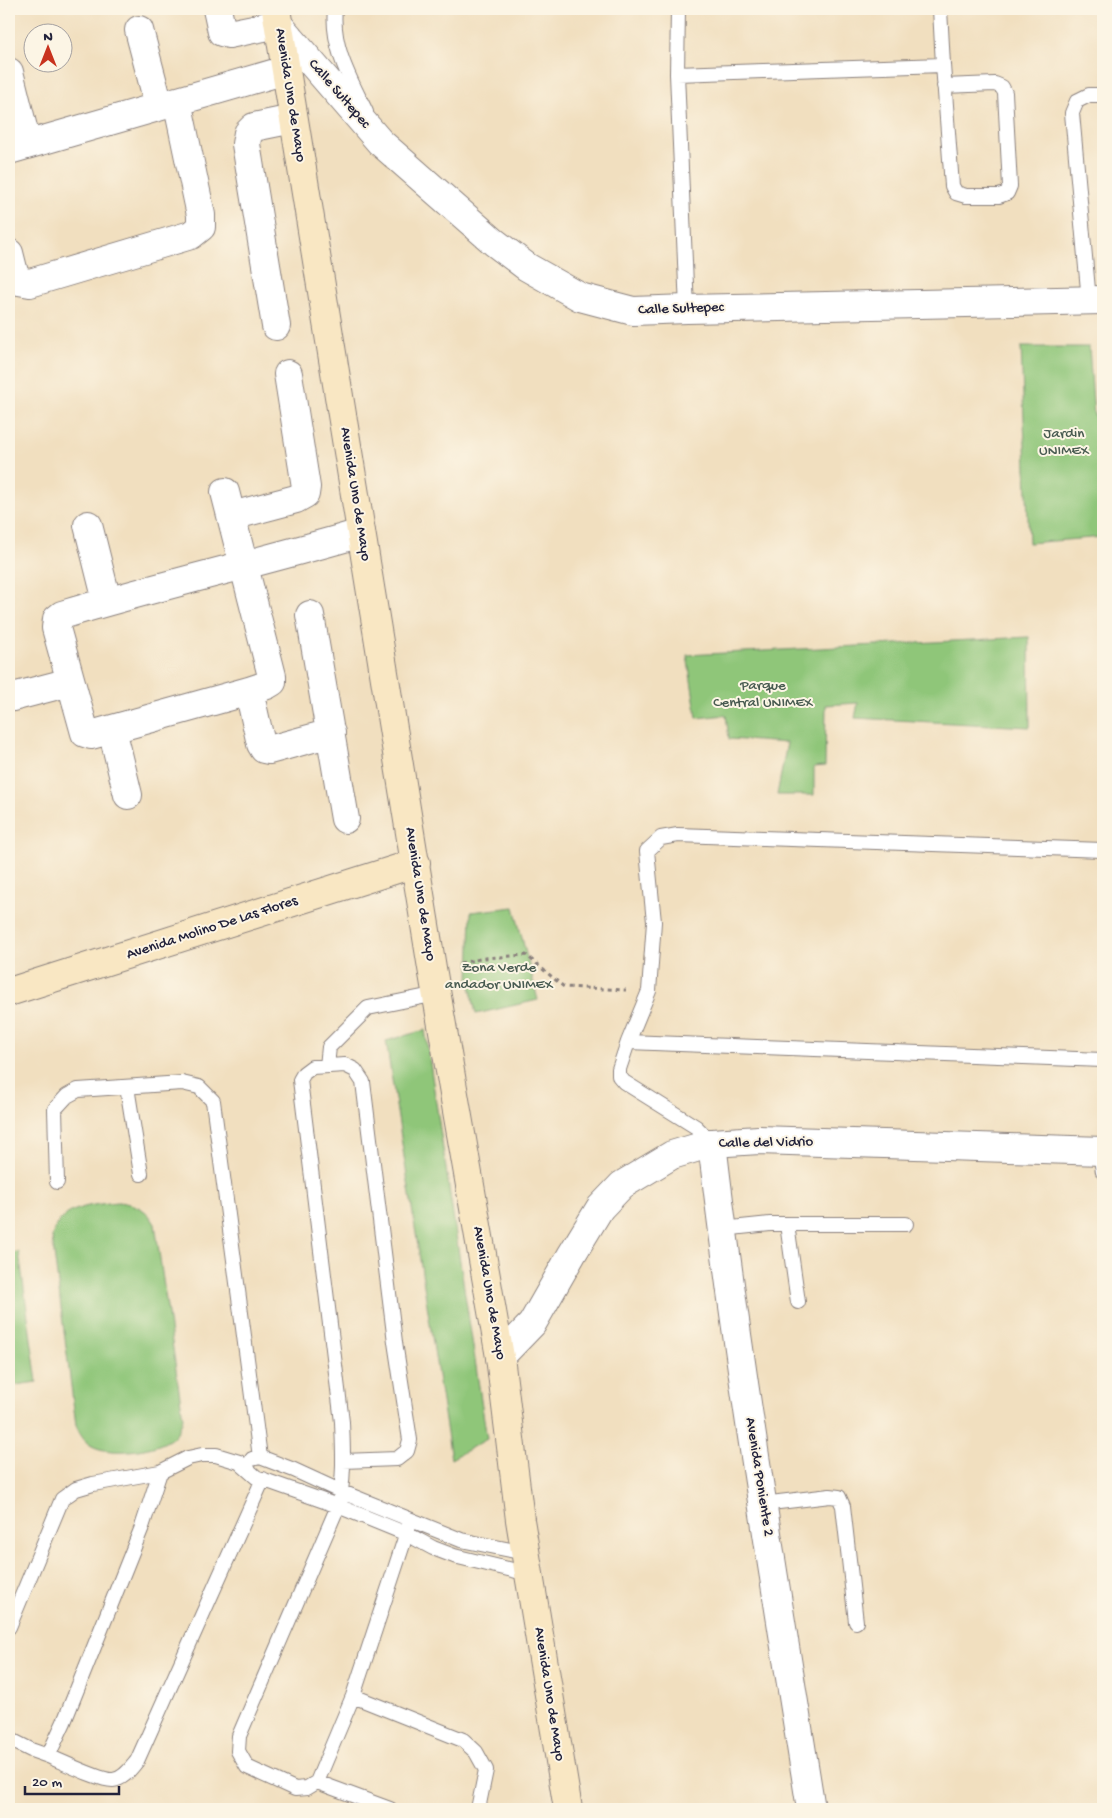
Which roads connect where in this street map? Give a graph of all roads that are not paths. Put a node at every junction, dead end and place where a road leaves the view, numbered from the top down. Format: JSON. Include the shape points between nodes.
{"nodes":[{"id":1,"x":216,"y":9,"type":"edge"},
{"id":2,"x":335,"y":9,"type":"edge"},
{"id":3,"x":678,"y":9,"type":"edge"},
{"id":4,"x":940,"y":9,"type":"edge"},
{"id":5,"x":277,"y":16,"type":"edge"},
{"id":6,"x":139,"y":30,"type":"dead end"},
{"id":7,"x":942,"y":66,"type":"junction"},
{"id":8,"x":286,"y":70,"type":"junction"},
{"id":9,"x":9,"y":72,"type":"edge"},
{"id":10,"x":677,"y":74,"type":"junction"},
{"id":11,"x":944,"y":86,"type":"junction"},
{"id":12,"x":1103,"y":94,"type":"edge"},
{"id":13,"x":168,"y":104,"type":"junction"},
{"id":14,"x":293,"y":119,"type":"junction"},
{"id":15,"x":380,"y":142,"type":"junction"},
{"id":16,"x":18,"y":147,"type":"edge"},
{"id":17,"x":9,"y":253,"type":"edge"},
{"id":18,"x":1096,"y":301,"type":"edge"},
{"id":19,"x":687,"y":309,"type":"junction"},
{"id":20,"x":276,"y":326,"type":"dead end"},
{"id":21,"x":288,"y":374,"type":"dead end"},
{"id":22,"x":88,"y":525,"type":"dead end"},
{"id":23,"x":361,"y":533,"type":"junction"},
{"id":24,"x":245,"y":566,"type":"junction"},
{"id":25,"x":108,"y":601,"type":"junction"},
{"id":26,"x":310,"y":615,"type":"dead end"},
{"id":27,"x":70,"y":682,"type":"junction"},
{"id":28,"x":249,"y":691,"type":"junction"},
{"id":29,"x":9,"y":698,"type":"edge"},
{"id":30,"x":112,"y":729,"type":"junction"},
{"id":31,"x":331,"y":733,"type":"junction"},
{"id":32,"x":128,"y":795,"type":"dead end"},
{"id":33,"x":345,"y":819,"type":"dead end"},
{"id":34,"x":1103,"y":850,"type":"edge"},
{"id":35,"x":416,"y":864,"type":"junction"},
{"id":36,"x":434,"y":981,"type":"junction"},
{"id":37,"x":9,"y":992,"type":"edge"},
{"id":38,"x":628,"y":1042,"type":"junction"},
{"id":39,"x":1103,"y":1060,"type":"edge"},
{"id":40,"x":327,"y":1066,"type":"junction"},
{"id":41,"x":127,"y":1087,"type":"junction"},
{"id":42,"x":712,"y":1143,"type":"junction"},
{"id":43,"x":1102,"y":1158,"type":"edge"},
{"id":44,"x":141,"y":1174,"type":"dead end"},
{"id":45,"x":58,"y":1182,"type":"dead end"},
{"id":46,"x":788,"y":1224,"type":"junction"},
{"id":47,"x":906,"y":1224,"type":"dead end"},
{"id":48,"x":722,"y":1229,"type":"junction"},
{"id":49,"x":798,"y":1302,"type":"dead end"},
{"id":50,"x":500,"y":1358,"type":"junction"},
{"id":51,"x":260,"y":1457,"type":"junction"},
{"id":52,"x":343,"y":1461,"type":"junction"},
{"id":53,"x":239,"y":1462,"type":"junction"},
{"id":54,"x":160,"y":1472,"type":"junction"},
{"id":55,"x":262,"y":1479,"type":"junction"},
{"id":56,"x":342,"y":1492,"type":"junction"},
{"id":57,"x":762,"y":1504,"type":"junction"},
{"id":58,"x":338,"y":1506,"type":"junction"},
{"id":59,"x":411,"y":1520,"type":"junction"},
{"id":60,"x":407,"y":1534,"type":"junction"},
{"id":61,"x":527,"y":1564,"type":"junction"},
{"id":62,"x":856,"y":1622,"type":"dead end"},
{"id":63,"x":9,"y":1627,"type":"edge"},
{"id":64,"x":353,"y":1696,"type":"junction"},
{"id":65,"x":9,"y":1739,"type":"edge"},
{"id":66,"x":48,"y":1756,"type":"junction"},
{"id":67,"x":318,"y":1782,"type":"junction"},
{"id":68,"x":390,"y":1809,"type":"edge"},
{"id":69,"x":478,"y":1809,"type":"edge"},
{"id":70,"x":568,"y":1809,"type":"edge"},
{"id":71,"x":811,"y":1809,"type":"edge"}],
"edges":[{"from":1,"to":5,"type":"street","via":[[222,32],[229,34]]},
{"from":2,"to":15,"type":"lane","via":[[337,45]]},
{"from":3,"to":10,"type":"lane"},
{"from":4,"to":7,"type":"lane"},
{"from":5,"to":8,"type":"main road","name":"Avenida Uno de Mayo"},
{"from":5,"to":15,"type":"street","name":"Calle Sultepec"},
{"from":6,"to":13,"type":"street"},
{"from":7,"to":10,"type":"lane"},
{"from":7,"to":11,"type":"lane"},
{"from":8,"to":13,"type":"street"},
{"from":8,"to":14,"type":"main road","name":"Avenida Uno de Mayo"},
{"from":9,"to":16,"type":"street"},
{"from":10,"to":19,"type":"lane"},
{"from":11,"to":11,"type":"lane","via":[[996,84],[1002,87],[1010,186],[1007,193],[999,196],[956,193],[952,186]]},
{"from":12,"to":18,"type":"lane","via":[[1089,95],[1077,101],[1072,113]]},
{"from":13,"to":16,"type":"street"},
{"from":13,"to":17,"type":"street","via":[[201,215],[201,227],[191,235],[30,284],[19,281]]},
{"from":14,"to":20,"type":"street","via":[[254,127],[248,133],[246,144]]},
{"from":14,"to":23,"type":"main road","name":"Avenida Uno de Mayo"},
{"from":15,"to":19,"type":"street","name":"Calle Sultepec","via":[[501,247],[527,267],[580,297],[633,312]]},
{"from":18,"to":19,"type":"street","name":"Calle Sultepec"},
{"from":21,"to":24,"type":"street","via":[[305,494],[296,499],[228,504]]},
{"from":22,"to":25,"type":"street"},
{"from":23,"to":24,"type":"street"},
{"from":23,"to":35,"type":"main road","name":"Avenida Uno de Mayo"},
{"from":24,"to":25,"type":"street"},
{"from":24,"to":28,"type":"street","via":[[272,676],[272,682]]},
{"from":25,"to":27,"type":"street","via":[[58,618],[56,628]]},
{"from":26,"to":31,"type":"street"},
{"from":27,"to":29,"type":"street"},
{"from":27,"to":30,"type":"street","via":[[85,733]]},
{"from":28,"to":30,"type":"street"},
{"from":28,"to":31,"type":"street","via":[[264,749]]},
{"from":30,"to":32,"type":"street"},
{"from":31,"to":33,"type":"street"},
{"from":34,"to":38,"type":"lane","via":[[688,835],[661,838],[647,851],[654,922],[649,991]]},
{"from":35,"to":36,"type":"main road","name":"Avenida Uno de Mayo"},
{"from":35,"to":37,"type":"main road","name":"Avenida Molino De Las Flores"},
{"from":36,"to":40,"type":"lane","via":[[368,1008],[329,1047]]},
{"from":36,"to":50,"type":"main road","name":"Avenida Uno de Mayo"},
{"from":38,"to":39,"type":"lane"},
{"from":38,"to":42,"type":"lane","via":[[619,1076],[696,1127]]},
{"from":40,"to":52,"type":"lane","via":[[312,1068],[300,1080],[342,1422]]},
{"from":40,"to":52,"type":"lane","via":[[345,1065],[355,1070],[363,1082],[410,1440],[407,1451],[397,1459]]},
{"from":41,"to":44,"type":"lane"},
{"from":41,"to":45,"type":"lane","via":[[78,1090],[67,1096],[56,1109]]},
{"from":41,"to":51,"type":"lane","via":[[182,1083],[199,1087],[213,1101]]},
{"from":42,"to":43,"type":"street","name":"Calle del Vidrio","via":[[778,1141]]},
{"from":42,"to":48,"type":"street","name":"Avenida Poniente 2"},
{"from":42,"to":50,"type":"street","name":"Calle del Vidrio","via":[[672,1156],[622,1185],[600,1208],[532,1324]]},
{"from":46,"to":47,"type":"lane"},
{"from":46,"to":48,"type":"lane"},
{"from":46,"to":49,"type":"lane"},
{"from":48,"to":57,"type":"street","name":"Avenida Poniente 2"},
{"from":50,"to":61,"type":"main road","name":"Avenida Uno de Mayo"},
{"from":51,"to":53,"type":"lane"},
{"from":51,"to":56,"type":"lane"},
{"from":52,"to":56,"type":"lane"},
{"from":53,"to":54,"type":"lane","via":[[216,1455],[202,1455]]},
{"from":53,"to":55,"type":"lane"},
{"from":54,"to":63,"type":"lane","via":[[93,1484],[62,1499]]},
{"from":54,"to":66,"type":"lane","via":[[142,1527]]},
{"from":55,"to":58,"type":"lane"},
{"from":55,"to":66,"type":"lane","via":[[137,1761],[127,1774],[113,1780]]},
{"from":56,"to":58,"type":"lane"},
{"from":56,"to":59,"type":"lane"},
{"from":57,"to":62,"type":"lane","via":[[839,1497],[843,1506]]},
{"from":57,"to":71,"type":"street","name":"Avenida Poniente 2"},
{"from":58,"to":60,"type":"lane"},
{"from":58,"to":67,"type":"lane","via":[[240,1736],[238,1751],[247,1767],[295,1789],[307,1788]]},
{"from":59,"to":60,"type":"lane"},
{"from":59,"to":61,"type":"lane"},
{"from":60,"to":61,"type":"lane","via":[[454,1556]]},
{"from":60,"to":64,"type":"lane"},
{"from":61,"to":70,"type":"main road","name":"Avenida Uno de Mayo"},
{"from":64,"to":67,"type":"lane"},
{"from":64,"to":69,"type":"lane","via":[[463,1740],[470,1746],[486,1770]]},
{"from":65,"to":66,"type":"lane"},
{"from":67,"to":68,"type":"lane"}]}
